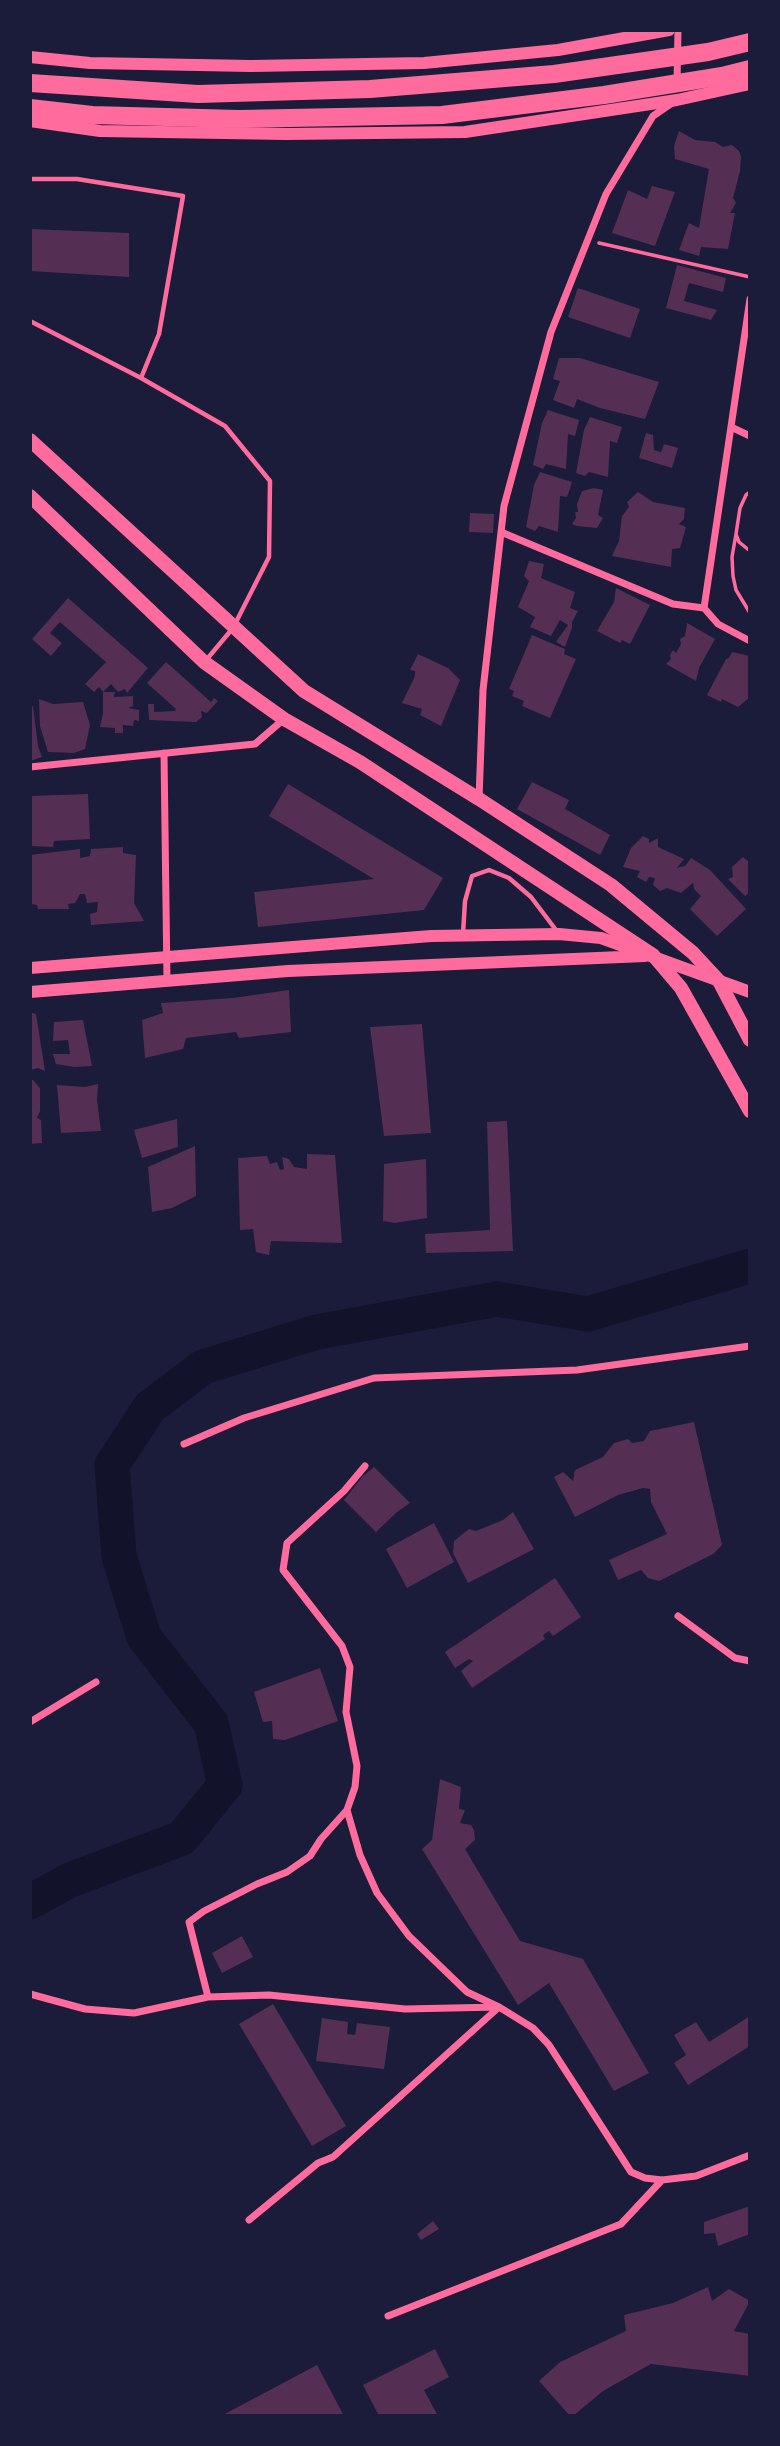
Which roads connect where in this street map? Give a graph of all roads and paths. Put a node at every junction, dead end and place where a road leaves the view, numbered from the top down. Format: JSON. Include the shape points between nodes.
{"nodes":[{"id":1,"x":669,"y":30,"type":"edge"},
{"id":2,"x":678,"y":30,"type":"edge"},
{"id":3,"x":750,"y":42,"type":"edge"},
{"id":4,"x":30,"y":57,"type":"edge"},
{"id":5,"x":750,"y":69,"type":"edge"},
{"id":6,"x":30,"y":83,"type":"edge"},
{"id":7,"x":750,"y":84,"type":"edge"},
{"id":8,"x":677,"y":100,"type":"junction"},
{"id":9,"x":30,"y":108,"type":"edge"},
{"id":10,"x":30,"y":121,"type":"edge"},
{"id":11,"x":30,"y":179,"type":"edge"},
{"id":12,"x":587,"y":240,"type":"junction"},
{"id":13,"x":750,"y":277,"type":"edge"},
{"id":14,"x":750,"y":299,"type":"edge"},
{"id":15,"x":30,"y":321,"type":"edge"},
{"id":16,"x":141,"y":378,"type":"junction"},
{"id":17,"x":731,"y":427,"type":"junction"},
{"id":18,"x":750,"y":436,"type":"edge"},
{"id":19,"x":30,"y":440,"type":"edge"},
{"id":20,"x":750,"y":492,"type":"edge"},
{"id":21,"x":30,"y":496,"type":"edge"},
{"id":22,"x":501,"y":532,"type":"junction"},
{"id":23,"x":736,"y":534,"type":"junction"},
{"id":24,"x":750,"y":551,"type":"edge"},
{"id":25,"x":704,"y":608,"type":"junction"},
{"id":26,"x":750,"y":613,"type":"edge"},
{"id":27,"x":233,"y":628,"type":"junction"},
{"id":28,"x":750,"y":641,"type":"edge"},
{"id":29,"x":204,"y":662,"type":"junction"},
{"id":30,"x":284,"y":719,"type":"junction"},
{"id":31,"x":164,"y":753,"type":"junction"},
{"id":32,"x":30,"y":767,"type":"edge"},
{"id":33,"x":479,"y":799,"type":"junction"},
{"id":34,"x":463,"y":934,"type":"junction"},
{"id":35,"x":559,"y":934,"type":"junction"},
{"id":36,"x":653,"y":955,"type":"junction"},
{"id":37,"x":165,"y":957,"type":"junction"},
{"id":38,"x":30,"y":968,"type":"edge"},
{"id":39,"x":167,"y":981,"type":"junction"},
{"id":40,"x":719,"y":981,"type":"junction"},
{"id":41,"x":30,"y":992,"type":"edge"},
{"id":42,"x":750,"y":992,"type":"edge"},
{"id":43,"x":750,"y":1040,"type":"edge"},
{"id":44,"x":750,"y":1111,"type":"edge"},
{"id":45,"x":750,"y":1346,"type":"edge"},
{"id":46,"x":184,"y":1444,"type":"dead end"},
{"id":47,"x":365,"y":1466,"type":"dead end"},
{"id":48,"x":678,"y":1616,"type":"dead end"},
{"id":49,"x":750,"y":1661,"type":"edge"},
{"id":50,"x":96,"y":1682,"type":"dead end"},
{"id":51,"x":30,"y":1722,"type":"edge"},
{"id":52,"x":347,"y":1810,"type":"junction"},
{"id":53,"x":30,"y":1994,"type":"edge"},
{"id":54,"x":208,"y":1997,"type":"junction"},
{"id":55,"x":499,"y":2007,"type":"junction"},
{"id":56,"x":750,"y":2155,"type":"edge"},
{"id":57,"x":662,"y":2180,"type":"junction"},
{"id":58,"x":249,"y":2220,"type":"dead end"},
{"id":59,"x":388,"y":2316,"type":"dead end"}],
"edges":[{"from":1,"to":4,"type":"street","via":[[558,50],[424,63],[238,66]]},
{"from":2,"to":8,"type":"street"},
{"from":3,"to":6,"type":"highway","via":[[554,74],[369,89],[198,94]]},
{"from":5,"to":9,"type":"highway","via":[[604,95],[442,115],[239,119],[92,115]]},
{"from":7,"to":8,"type":"street"},
{"from":8,"to":10,"type":"street","via":[[465,132],[113,131]]},
{"from":8,"to":12,"type":"street","via":[[653,116],[606,194]]},
{"from":11,"to":16,"type":"lane","via":[[77,179],[183,196],[159,334]]},
{"from":12,"to":13,"type":"path"},
{"from":12,"to":22,"type":"street","via":[[551,332]]},
{"from":14,"to":17,"type":"street"},
{"from":15,"to":16,"type":"lane"},
{"from":16,"to":27,"type":"lane","via":[[225,426],[271,481],[270,557]]},
{"from":17,"to":18,"type":"street"},
{"from":17,"to":25,"type":"street"},
{"from":19,"to":27,"type":"main road"},
{"from":20,"to":23,"type":"path","via":[[740,508]]},
{"from":21,"to":29,"type":"main road"},
{"from":22,"to":25,"type":"street","via":[[673,604]]},
{"from":22,"to":33,"type":"street","via":[[483,690]]},
{"from":23,"to":24,"type":"path"},
{"from":23,"to":26,"type":"path","via":[[733,576]]},
{"from":25,"to":28,"type":"street","via":[[718,624]]},
{"from":27,"to":29,"type":"lane"},
{"from":27,"to":33,"type":"main road","via":[[304,691]]},
{"from":29,"to":30,"type":"main road"},
{"from":30,"to":31,"type":"street","via":[[255,744]]},
{"from":30,"to":36,"type":"main road","via":[[360,762]]},
{"from":31,"to":32,"type":"street"},
{"from":31,"to":37,"type":"street"},
{"from":33,"to":40,"type":"main road","via":[[611,885],[693,953]]},
{"from":34,"to":35,"type":"street"},
{"from":34,"to":35,"type":"lane","via":[[472,876],[489,870],[509,878],[531,897]]},
{"from":34,"to":37,"type":"street"},
{"from":35,"to":36,"type":"street","via":[[601,937]]},
{"from":36,"to":39,"type":"street","via":[[288,971]]},
{"from":36,"to":40,"type":"street"},
{"from":36,"to":44,"type":"main road","via":[[681,988]]},
{"from":37,"to":38,"type":"street"},
{"from":37,"to":39,"type":"street"},
{"from":39,"to":41,"type":"street"},
{"from":40,"to":42,"type":"street"},
{"from":40,"to":43,"type":"main road"},
{"from":45,"to":46,"type":"street","via":[[576,1370],[374,1378],[244,1418]]},
{"from":47,"to":52,"type":"street","via":[[287,1544],[283,1570],[342,1646],[350,1667],[346,1712],[357,1766]]},
{"from":48,"to":49,"type":"street","via":[[735,1658]]},
{"from":50,"to":51,"type":"street"},
{"from":52,"to":54,"type":"street","via":[[298,1866],[189,1922]]},
{"from":52,"to":55,"type":"street","via":[[377,1892],[409,1936],[467,1992]]},
{"from":53,"to":54,"type":"street","via":[[85,2008],[134,2013]]},
{"from":54,"to":55,"type":"street","via":[[269,1995],[405,2009]]},
{"from":55,"to":57,"type":"street","via":[[550,2045],[631,2172]]},
{"from":55,"to":58,"type":"street","via":[[332,2157],[318,2163]]},
{"from":56,"to":57,"type":"street","via":[[696,2176]]},
{"from":57,"to":59,"type":"street","via":[[621,2224]]}]}
